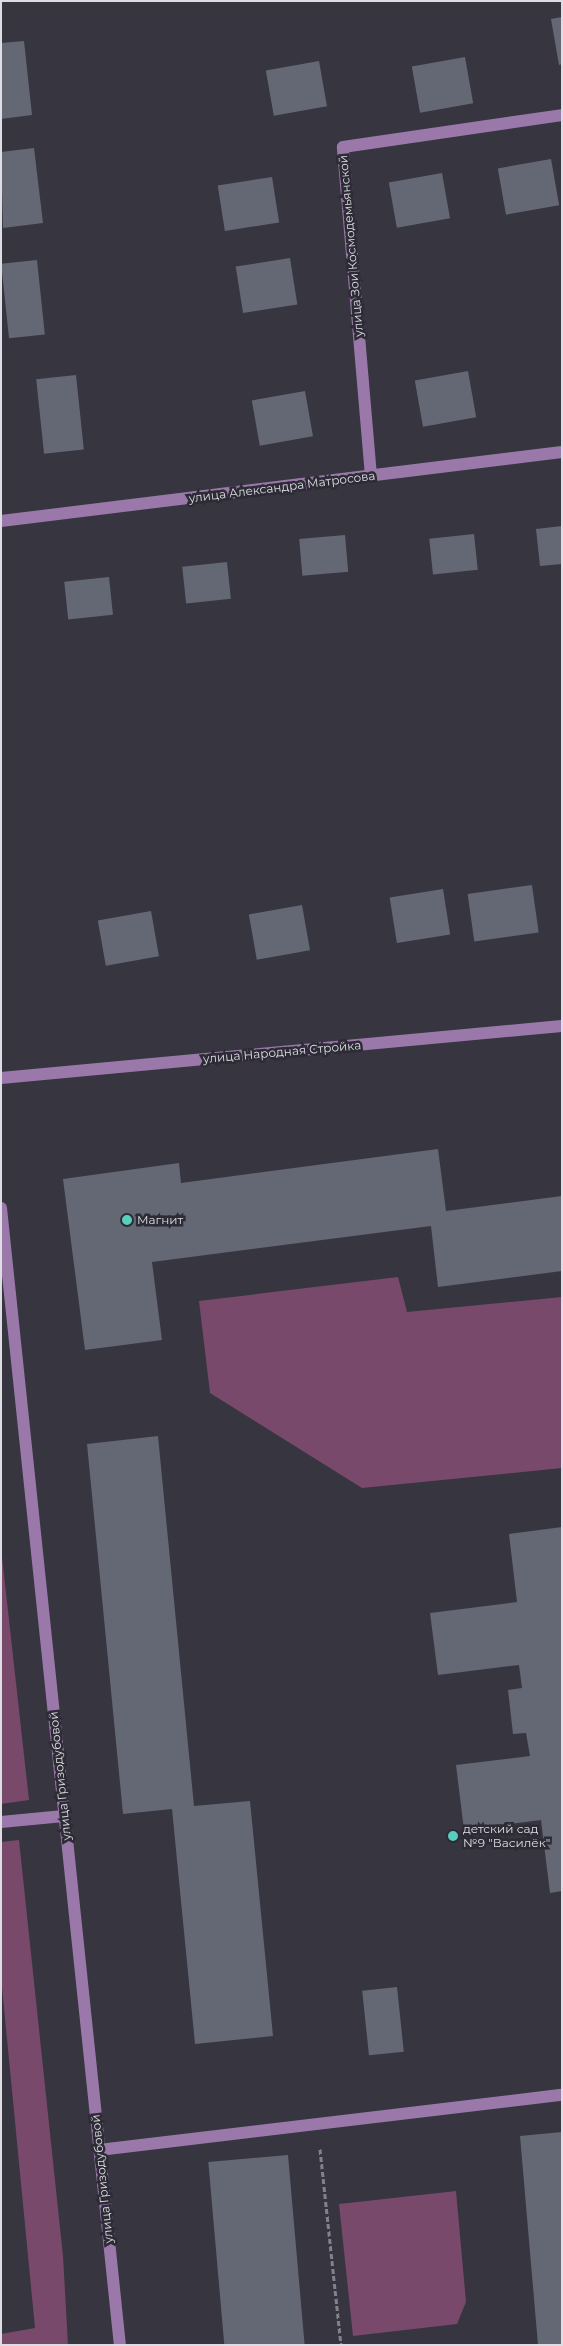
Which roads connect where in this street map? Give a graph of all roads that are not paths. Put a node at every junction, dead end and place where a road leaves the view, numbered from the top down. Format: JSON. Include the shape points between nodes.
{"nodes":[{"id":1,"x":562,"y":115,"type":"edge"},
{"id":2,"x":562,"y":452,"type":"edge"},
{"id":3,"x":371,"y":476,"type":"junction"},
{"id":4,"x":1,"y":521,"type":"edge"},
{"id":5,"x":562,"y":1026,"type":"edge"},
{"id":6,"x":1,"y":1078,"type":"edge"},
{"id":7,"x":1,"y":1208,"type":"edge"},
{"id":8,"x":64,"y":1816,"type":"junction"},
{"id":9,"x":1,"y":1822,"type":"edge"},
{"id":10,"x":562,"y":2095,"type":"edge"},
{"id":11,"x":99,"y":2150,"type":"junction"},
{"id":12,"x":120,"y":2345,"type":"edge"}],
"edges":[{"from":1,"to":3,"type":"street","name":"улица Зои Космодемьянской","via":[[343,147]]},
{"from":2,"to":3,"type":"street","name":"улица Александра Матросова"},
{"from":3,"to":4,"type":"street","name":"улица Александра Матросова"},
{"from":5,"to":6,"type":"street","name":"улица Народная Стройка"},
{"from":7,"to":8,"type":"street","name":"улица Гризодубовой"},
{"from":8,"to":9,"type":"street"},
{"from":8,"to":11,"type":"street","name":"улица Гризодубовой"},
{"from":10,"to":11,"type":"street"},
{"from":11,"to":12,"type":"street","name":"улица Гризодубовой"}]}
